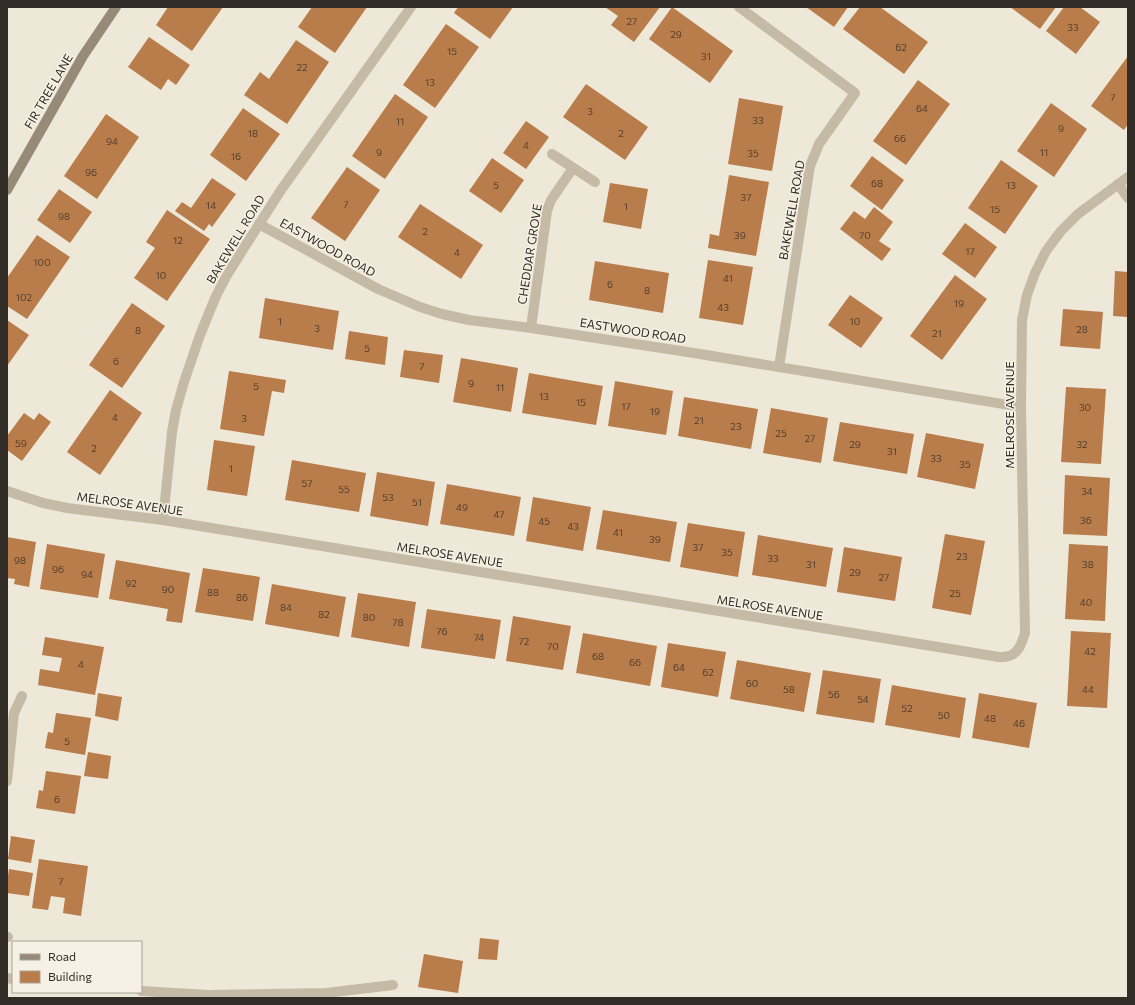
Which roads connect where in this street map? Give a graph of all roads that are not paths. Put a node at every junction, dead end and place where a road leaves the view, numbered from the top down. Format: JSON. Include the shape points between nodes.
{"nodes":[{"id":1,"x":116,"y":7,"type":"edge"},
{"id":2,"x":411,"y":7,"type":"edge"},
{"id":3,"x":739,"y":7,"type":"edge"},
{"id":4,"x":552,"y":154,"type":"dead end"},
{"id":5,"x":573,"y":168,"type":"junction"},
{"id":6,"x":1128,"y":177,"type":"edge"},
{"id":7,"x":595,"y":182,"type":"dead end"},
{"id":8,"x":1118,"y":184,"type":"junction"},
{"id":9,"x":7,"y":190,"type":"edge"},
{"id":10,"x":1128,"y":198,"type":"edge"},
{"id":11,"x":259,"y":224,"type":"junction"},
{"id":12,"x":532,"y":328,"type":"junction"},
{"id":13,"x":779,"y":367,"type":"junction"},
{"id":14,"x":1021,"y":407,"type":"junction"},
{"id":15,"x":7,"y":491,"type":"edge"},
{"id":16,"x":163,"y":520,"type":"junction"},
{"id":17,"x":22,"y":696,"type":"dead end"},
{"id":18,"x":7,"y":781,"type":"edge"},
{"id":19,"x":393,"y":985,"type":"dead end"},
{"id":20,"x":142,"y":991,"type":"edge"}],
"edges":[{"from":1,"to":9,"type":"street","name":"FIR TREE LANE","via":[[83,56]]},
{"from":2,"to":11,"type":"street","name":"BAKEWELL ROAD"},
{"from":3,"to":13,"type":"street","name":"BAKEWELL ROAD","via":[[855,93],[819,144],[810,166]]},
{"from":4,"to":5,"type":"street"},
{"from":5,"to":7,"type":"street"},
{"from":5,"to":12,"type":"street","name":"CHEDDAR GROVE","via":[[551,200],[547,211]]},
{"from":6,"to":8,"type":"street","name":"MELROSE AVENUE"},
{"from":8,"to":10,"type":"street"},
{"from":8,"to":14,"type":"street","name":"MELROSE AVENUE","via":[[1078,214],[1061,231],[1046,251],[1035,273],[1022,320]]},
{"from":11,"to":12,"type":"street","name":"EASTWOOD ROAD","via":[[378,289],[420,307],[470,320]]},
{"from":11,"to":16,"type":"street","name":"BAKEWELL ROAD","via":[[216,296],[184,382],[172,432]]},
{"from":12,"to":13,"type":"street","name":"EASTWOOD ROAD"},
{"from":13,"to":14,"type":"street","name":"EASTWOOD ROAD"},
{"from":14,"to":16,"type":"street","name":"MELROSE AVENUE","via":[[1025,633],[1022,644],[1008,657]]},
{"from":15,"to":16,"type":"street","name":"MELROSE AVENUE","via":[[67,508]]},
{"from":17,"to":18,"type":"street","via":[[14,712]]},
{"from":19,"to":20,"type":"street","via":[[326,993],[208,995]]}]}
